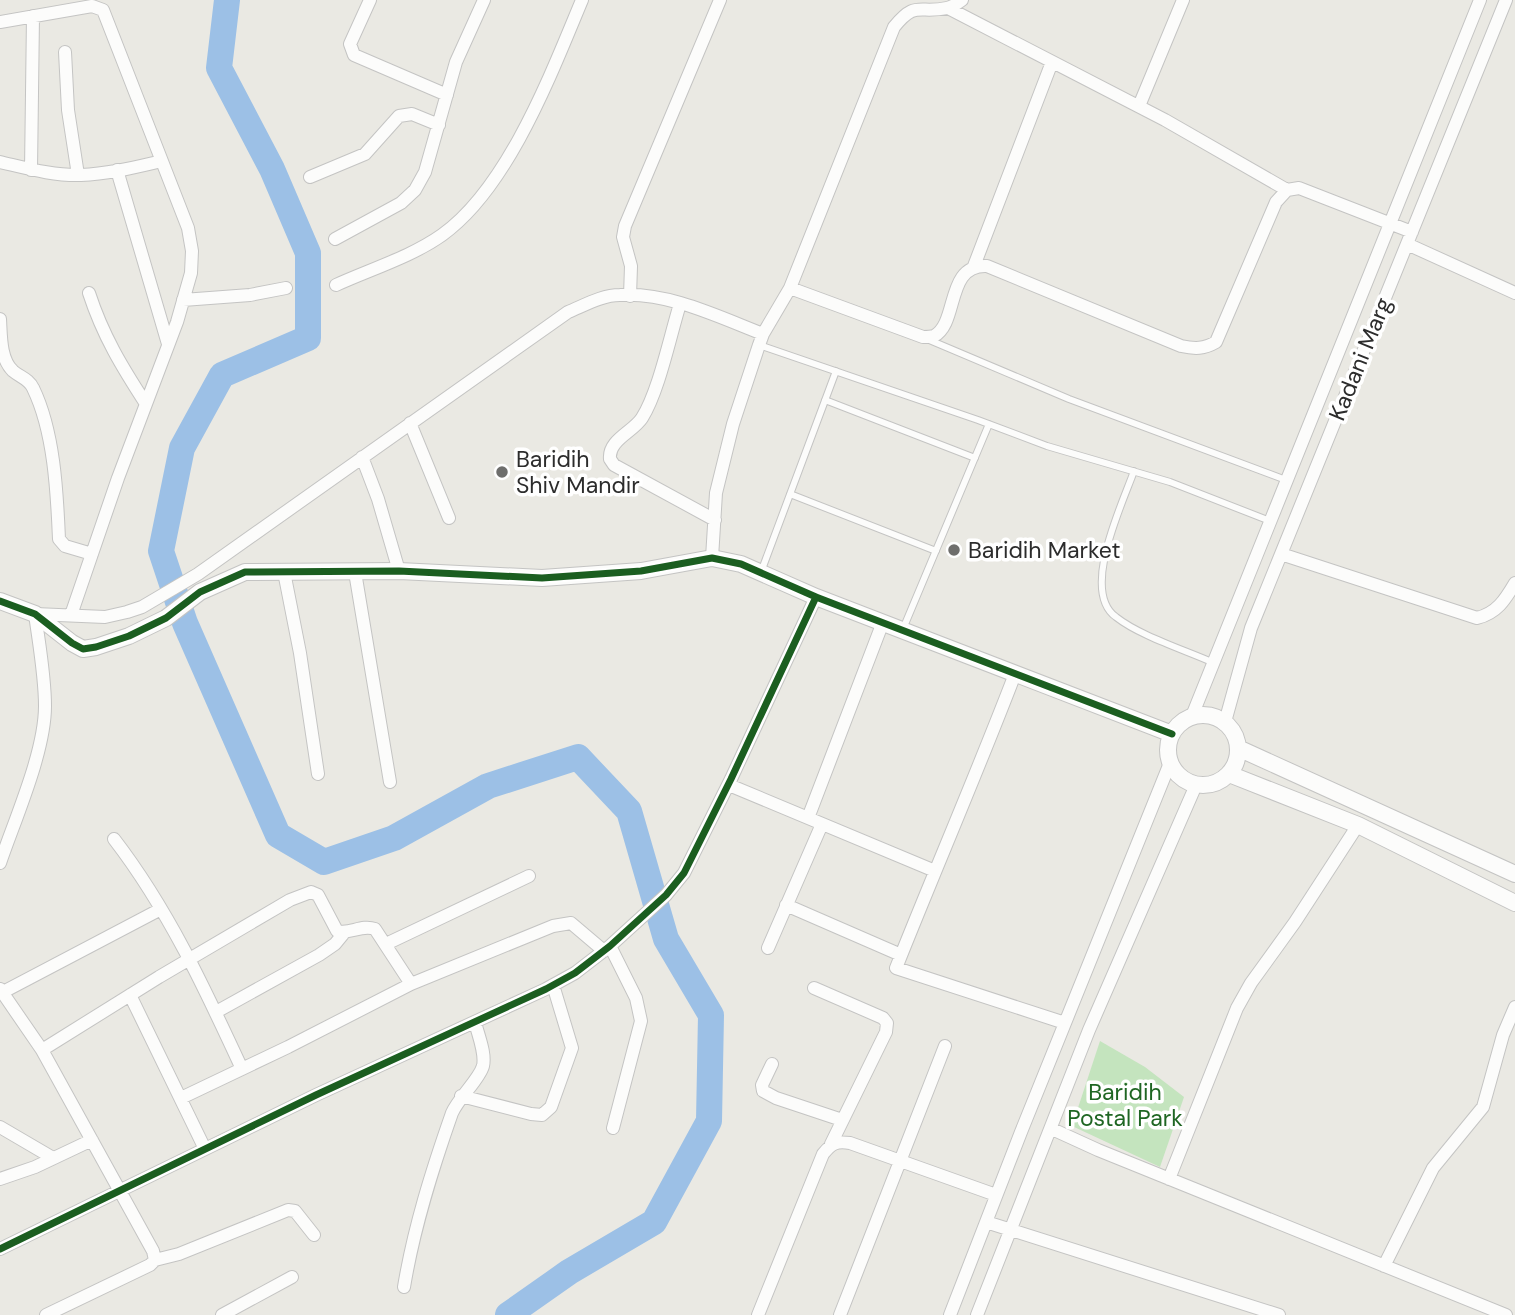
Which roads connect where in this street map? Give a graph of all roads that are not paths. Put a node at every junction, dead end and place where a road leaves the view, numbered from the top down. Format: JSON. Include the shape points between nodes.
{"nodes":[{"id":1,"x":370,"y":0,"type":"edge"},
{"id":2,"x":484,"y":0,"type":"edge"},
{"id":3,"x":582,"y":0,"type":"edge"},
{"id":4,"x":720,"y":0,"type":"edge"},
{"id":5,"x":903,"y":0,"type":"edge"},
{"id":6,"x":962,"y":0,"type":"edge"},
{"id":7,"x":1183,"y":0,"type":"edge"},
{"id":8,"x":1479,"y":0,"type":"edge"},
{"id":9,"x":1506,"y":0,"type":"edge"},
{"id":10,"x":915,"y":7,"type":"junction"},
{"id":11,"x":948,"y":8,"type":"junction"},
{"id":12,"x":33,"y":16,"type":"junction"},
{"id":13,"x":0,"y":22,"type":"edge"},
{"id":14,"x":65,"y":52,"type":"dead end"},
{"id":15,"x":1052,"y":62,"type":"junction"},
{"id":16,"x":447,"y":96,"type":"junction"},
{"id":17,"x":1139,"y":106,"type":"junction"},
{"id":18,"x":439,"y":125,"type":"junction"},
{"id":19,"x":162,"y":161,"type":"junction"},
{"id":20,"x":0,"y":162,"type":"edge"},
{"id":21,"x":30,"y":170,"type":"junction"},
{"id":22,"x":117,"y":170,"type":"junction"},
{"id":23,"x":78,"y":175,"type":"junction"},
{"id":24,"x":310,"y":177,"type":"dead end"},
{"id":25,"x":1287,"y":190,"type":"junction"},
{"id":26,"x":1389,"y":224,"type":"junction"},
{"id":27,"x":1409,"y":238,"type":"junction"},
{"id":28,"x":335,"y":239,"type":"dead end"},
{"id":29,"x":974,"y":265,"type":"junction"},
{"id":30,"x":336,"y":285,"type":"dead end"},
{"id":31,"x":286,"y":288,"type":"dead end"},
{"id":32,"x":790,"y":288,"type":"junction"},
{"id":33,"x":89,"y":293,"type":"dead end"},
{"id":34,"x":1515,"y":293,"type":"edge"},
{"id":35,"x":630,"y":296,"type":"junction"},
{"id":36,"x":183,"y":300,"type":"junction"},
{"id":37,"x":680,"y":304,"type":"junction"},
{"id":38,"x":0,"y":319,"type":"edge"},
{"id":39,"x":923,"y":337,"type":"junction"},
{"id":40,"x":761,"y":340,"type":"junction"},
{"id":41,"x":168,"y":344,"type":"junction"},
{"id":42,"x":836,"y":371,"type":"junction"},
{"id":43,"x":825,"y":400,"type":"junction"},
{"id":44,"x":146,"y":404,"type":"junction"},
{"id":45,"x":410,"y":423,"type":"junction"},
{"id":46,"x":989,"y":424,"type":"junction"},
{"id":47,"x":362,"y":457,"type":"junction"},
{"id":48,"x":975,"y":458,"type":"junction"},
{"id":49,"x":1134,"y":471,"type":"junction"},
{"id":50,"x":1286,"y":480,"type":"junction"},
{"id":51,"x":790,"y":494,"type":"junction"},
{"id":52,"x":449,"y":518,"type":"dead end"},
{"id":53,"x":715,"y":520,"type":"junction"},
{"id":54,"x":1270,"y":521,"type":"junction"},
{"id":55,"x":936,"y":551,"type":"junction"},
{"id":56,"x":92,"y":554,"type":"junction"},
{"id":57,"x":1281,"y":554,"type":"junction"},
{"id":58,"x":712,"y":558,"type":"junction"},
{"id":59,"x":284,"y":572,"type":"junction"},
{"id":60,"x":355,"y":572,"type":"junction"},
{"id":61,"x":398,"y":572,"type":"junction"},
{"id":62,"x":761,"y":573,"type":"junction"},
{"id":63,"x":1515,"y":583,"type":"edge"},
{"id":64,"x":816,"y":597,"type":"junction"},
{"id":65,"x":0,"y":601,"type":"edge"},
{"id":66,"x":35,"y":614,"type":"junction"},
{"id":67,"x":71,"y":615,"type":"junction"},
{"id":68,"x":883,"y":622,"type":"junction"},
{"id":69,"x":903,"y":630,"type":"junction"},
{"id":70,"x":1214,"y":663,"type":"junction"},
{"id":71,"x":1015,"y":674,"type":"junction"},
{"id":72,"x":1192,"y":716,"type":"junction"},
{"id":73,"x":1226,"y":722,"type":"junction"},
{"id":74,"x":1172,"y":734,"type":"junction"},
{"id":75,"x":1238,"y":748,"type":"junction"},
{"id":76,"x":1170,"y":763,"type":"junction"},
{"id":77,"x":318,"y":774,"type":"dead end"},
{"id":78,"x":1229,"y":774,"type":"junction"},
{"id":79,"x":390,"y":782,"type":"dead end"},
{"id":80,"x":729,"y":785,"type":"junction"},
{"id":81,"x":1196,"y":785,"type":"junction"},
{"id":82,"x":808,"y":818,"type":"junction"},
{"id":83,"x":822,"y":824,"type":"junction"},
{"id":84,"x":1358,"y":825,"type":"junction"},
{"id":85,"x":114,"y":839,"type":"dead end"},
{"id":86,"x":0,"y":863,"type":"edge"},
{"id":87,"x":1513,"y":868,"type":"edge"},
{"id":88,"x":935,"y":871,"type":"junction"},
{"id":89,"x":529,"y":876,"type":"dead end"},
{"id":90,"x":1515,"y":903,"type":"edge"},
{"id":91,"x":786,"y":905,"type":"junction"},
{"id":92,"x":162,"y":909,"type":"junction"},
{"id":93,"x":344,"y":933,"type":"junction"},
{"id":94,"x":386,"y":944,"type":"junction"},
{"id":95,"x":607,"y":948,"type":"junction"},
{"id":96,"x":768,"y":948,"type":"dead end"},
{"id":97,"x":901,"y":955,"type":"junction"},
{"id":98,"x":190,"y":958,"type":"junction"},
{"id":99,"x":411,"y":984,"type":"junction"},
{"id":100,"x":553,"y":985,"type":"junction"},
{"id":101,"x":814,"y":988,"type":"dead end"},
{"id":102,"x":1,"y":990,"type":"edge"},
{"id":103,"x":130,"y":995,"type":"junction"},
{"id":104,"x":1515,"y":1007,"type":"edge"},
{"id":105,"x":216,"y":1012,"type":"junction"},
{"id":106,"x":475,"y":1022,"type":"junction"},
{"id":107,"x":1065,"y":1023,"type":"junction"},
{"id":108,"x":945,"y":1046,"type":"dead end"},
{"id":109,"x":42,"y":1050,"type":"junction"},
{"id":110,"x":772,"y":1064,"type":"dead end"},
{"id":111,"x":243,"y":1069,"type":"junction"},
{"id":112,"x":461,"y":1096,"type":"junction"},
{"id":113,"x":181,"y":1098,"type":"junction"},
{"id":114,"x":842,"y":1120,"type":"junction"},
{"id":115,"x":0,"y":1127,"type":"edge"},
{"id":116,"x":613,"y":1128,"type":"dead end"},
{"id":117,"x":1052,"y":1129,"type":"junction"},
{"id":118,"x":92,"y":1140,"type":"junction"},
{"id":119,"x":831,"y":1144,"type":"junction"},
{"id":120,"x":205,"y":1149,"type":"junction"},
{"id":121,"x":53,"y":1158,"type":"junction"},
{"id":122,"x":900,"y":1160,"type":"junction"},
{"id":123,"x":0,"y":1179,"type":"edge"},
{"id":124,"x":1169,"y":1179,"type":"junction"},
{"id":125,"x":120,"y":1191,"type":"junction"},
{"id":126,"x":996,"y":1195,"type":"junction"},
{"id":127,"x":986,"y":1223,"type":"junction"},
{"id":128,"x":1010,"y":1230,"type":"junction"},
{"id":129,"x":314,"y":1235,"type":"dead end"},
{"id":130,"x":0,"y":1249,"type":"edge"},
{"id":131,"x":155,"y":1260,"type":"junction"},
{"id":132,"x":1384,"y":1266,"type":"junction"},
{"id":133,"x":292,"y":1277,"type":"dead end"},
{"id":134,"x":404,"y":1287,"type":"dead end"},
{"id":135,"x":46,"y":1315,"type":"edge"},
{"id":136,"x":222,"y":1315,"type":"edge"},
{"id":137,"x":758,"y":1315,"type":"edge"},
{"id":138,"x":840,"y":1315,"type":"edge"},
{"id":139,"x":950,"y":1315,"type":"edge"},
{"id":140,"x":977,"y":1315,"type":"edge"},
{"id":141,"x":1279,"y":1315,"type":"edge"},
{"id":142,"x":1506,"y":1315,"type":"edge"}],
"edges":[{"from":1,"to":16,"type":"street","via":[[351,44],[354,55]]},
{"from":2,"to":16,"type":"street","via":[[456,62]]},
{"from":3,"to":30,"type":"street","via":[[544,90],[474,208],[439,237]]},
{"from":4,"to":35,"type":"street","via":[[625,226]]},
{"from":5,"to":10,"type":"street"},
{"from":6,"to":11,"type":"street"},
{"from":7,"to":17,"type":"street"},
{"from":8,"to":26,"type":"street","name":"Kadani Marg"},
{"from":9,"to":27,"type":"street","name":"Kadani Marg"},
{"from":10,"to":11,"type":"street"},
{"from":10,"to":32,"type":"street","via":[[894,27]]},
{"from":11,"to":15,"type":"street"},
{"from":12,"to":13,"type":"street"},
{"from":12,"to":19,"type":"street","via":[[92,6],[103,10]]},
{"from":12,"to":21,"type":"street"},
{"from":14,"to":23,"type":"street"},
{"from":15,"to":17,"type":"street"},
{"from":15,"to":29,"type":"street"},
{"from":16,"to":18,"type":"street"},
{"from":17,"to":25,"type":"street"},
{"from":18,"to":24,"type":"street","via":[[412,114],[399,116],[365,154]]},
{"from":18,"to":28,"type":"street","via":[[415,190],[401,203]]},
{"from":19,"to":22,"type":"street"},
{"from":19,"to":36,"type":"street","via":[[192,251]]},
{"from":20,"to":21,"type":"street"},
{"from":21,"to":23,"type":"street"},
{"from":22,"to":23,"type":"street"},
{"from":22,"to":41,"type":"street"},
{"from":25,"to":26,"type":"street","via":[[1298,188]]},
{"from":25,"to":29,"type":"street","via":[[1276,202],[1216,342],[1207,347],[1181,345],[987,266]]},
{"from":26,"to":27,"type":"street"},
{"from":26,"to":50,"type":"street","name":"Kadani Marg"},
{"from":27,"to":34,"type":"street"},
{"from":27,"to":57,"type":"street","name":"Kadani Marg"},
{"from":29,"to":39,"type":"street","via":[[965,271],[942,328]]},
{"from":31,"to":36,"type":"street"},
{"from":32,"to":39,"type":"street"},
{"from":32,"to":40,"type":"street"},
{"from":33,"to":44,"type":"street","via":[[115,357]]},
{"from":35,"to":37,"type":"street"},
{"from":35,"to":45,"type":"street","via":[[596,300],[569,312]]},
{"from":36,"to":41,"type":"street"},
{"from":37,"to":40,"type":"street"},
{"from":37,"to":53,"type":"street","via":[[644,415],[612,446],[610,459]]},
{"from":38,"to":56,"type":"street","via":[[3,358],[33,387],[48,437],[59,538],[65,546]]},
{"from":39,"to":50,"type":"lane","via":[[1069,399]]},
{"from":40,"to":42,"type":"lane"},
{"from":40,"to":53,"type":"street","via":[[733,424],[716,494]]},
{"from":41,"to":44,"type":"street"},
{"from":42,"to":43,"type":"lane"},
{"from":42,"to":46,"type":"lane"},
{"from":43,"to":48,"type":"lane"},
{"from":43,"to":51,"type":"lane"},
{"from":44,"to":56,"type":"street"},
{"from":45,"to":47,"type":"street"},
{"from":45,"to":52,"type":"street"},
{"from":46,"to":48,"type":"lane"},
{"from":46,"to":49,"type":"lane"},
{"from":47,"to":61,"type":"street"},
{"from":47,"to":67,"type":"street","via":[[198,574],[142,607],[104,617]]},
{"from":48,"to":55,"type":"lane"},
{"from":49,"to":54,"type":"lane"},
{"from":49,"to":70,"type":"lane","via":[[1102,564],[1102,599],[1115,617]]},
{"from":50,"to":54,"type":"street","name":"Kadani Marg"},
{"from":51,"to":55,"type":"lane"},
{"from":51,"to":62,"type":"lane"},
{"from":53,"to":58,"type":"street"},
{"from":54,"to":70,"type":"street","name":"Kadani Marg"},
{"from":55,"to":69,"type":"lane"},
{"from":56,"to":67,"type":"street"},
{"from":57,"to":63,"type":"street","via":[[1476,618],[1496,610]]},
{"from":57,"to":73,"type":"street","name":"Kadani Marg","via":[[1251,628]]},
{"from":58,"to":61,"type":"street","via":[[641,571],[542,579]]},
{"from":58,"to":62,"type":"street"},
{"from":59,"to":60,"type":"street"},
{"from":59,"to":66,"type":"street","via":[[245,572],[200,593],[166,618],[96,647],[83,649]]},
{"from":59,"to":77,"type":"street"},
{"from":60,"to":61,"type":"street"},
{"from":60,"to":79,"type":"street"},
{"from":62,"to":64,"type":"street"},
{"from":64,"to":68,"type":"street"},
{"from":64,"to":80,"type":"street"},
{"from":65,"to":66,"type":"street"},
{"from":66,"to":67,"type":"street"},
{"from":66,"to":86,"type":"street","via":[[44,721]]},
{"from":68,"to":69,"type":"street"},
{"from":68,"to":82,"type":"street"},
{"from":69,"to":71,"type":"street"},
{"from":70,"to":72,"type":"street","name":"Kadani Marg"},
{"from":71,"to":74,"type":"street"},
{"from":71,"to":88,"type":"street"},
{"from":72,"to":73,"type":"street","via":[[1204,714]]},
{"from":72,"to":74,"type":"street"},
{"from":73,"to":75,"type":"street"},
{"from":74,"to":76,"type":"street","via":[[1167,752]]},
{"from":75,"to":78,"type":"street"},
{"from":75,"to":87,"type":"street"},
{"from":76,"to":81,"type":"street","via":[[1176,773]]},
{"from":76,"to":107,"type":"street"},
{"from":78,"to":81,"type":"street","via":[[1208,785]]},
{"from":78,"to":84,"type":"street"},
{"from":80,"to":82,"type":"street"},
{"from":80,"to":95,"type":"street","via":[[684,873]]},
{"from":81,"to":117,"type":"street","via":[[1089,1030]]},
{"from":82,"to":83,"type":"street"},
{"from":83,"to":88,"type":"street"},
{"from":83,"to":91,"type":"street"},
{"from":84,"to":90,"type":"street"},
{"from":84,"to":124,"type":"street","via":[[1251,983]]},
{"from":85,"to":92,"type":"street"},
{"from":88,"to":97,"type":"street"},
{"from":89,"to":94,"type":"street"},
{"from":91,"to":96,"type":"street"},
{"from":91,"to":97,"type":"street"},
{"from":92,"to":98,"type":"street"},
{"from":92,"to":102,"type":"street"},
{"from":93,"to":94,"type":"street","via":[[367,926]]},
{"from":93,"to":98,"type":"street","via":[[337,931],[312,892]]},
{"from":93,"to":105,"type":"street","via":[[319,956]]},
{"from":94,"to":99,"type":"street"},
{"from":95,"to":99,"type":"street","via":[[577,926],[564,923]]},
{"from":95,"to":100,"type":"street"},
{"from":95,"to":116,"type":"street","via":[[636,998],[641,1021]]},
{"from":97,"to":107,"type":"street","via":[[896,968]]},
{"from":98,"to":103,"type":"street"},
{"from":98,"to":105,"type":"street"},
{"from":99,"to":111,"type":"street"},
{"from":100,"to":106,"type":"street"},
{"from":100,"to":112,"type":"street","via":[[572,1048],[547,1112],[531,1114]]},
{"from":101,"to":114,"type":"street","via":[[887,1023]]},
{"from":102,"to":109,"type":"street"},
{"from":103,"to":109,"type":"street"},
{"from":103,"to":113,"type":"street"},
{"from":104,"to":132,"type":"street","via":[[1483,1107],[1433,1168]]},
{"from":105,"to":111,"type":"street"},
{"from":106,"to":112,"type":"street","via":[[484,1063]]},
{"from":106,"to":120,"type":"street"},
{"from":107,"to":126,"type":"street"},
{"from":108,"to":122,"type":"street"},
{"from":109,"to":118,"type":"street"},
{"from":110,"to":114,"type":"street","via":[[763,1091]]},
{"from":111,"to":113,"type":"street"},
{"from":112,"to":134,"type":"street","via":[[421,1206]]},
{"from":113,"to":120,"type":"street"},
{"from":114,"to":119,"type":"street"},
{"from":115,"to":121,"type":"street"},
{"from":117,"to":124,"type":"street"},
{"from":117,"to":128,"type":"street"},
{"from":118,"to":121,"type":"street"},
{"from":118,"to":125,"type":"street"},
{"from":119,"to":122,"type":"street","via":[[850,1143]]},
{"from":119,"to":137,"type":"street","via":[[822,1154]]},
{"from":120,"to":125,"type":"street"},
{"from":121,"to":123,"type":"street"},
{"from":122,"to":126,"type":"street"},
{"from":122,"to":138,"type":"street"},
{"from":124,"to":132,"type":"street"},
{"from":125,"to":130,"type":"street"},
{"from":125,"to":131,"type":"street"},
{"from":126,"to":127,"type":"street"},
{"from":127,"to":128,"type":"street"},
{"from":127,"to":139,"type":"street"},
{"from":128,"to":140,"type":"street"},
{"from":128,"to":141,"type":"street"},
{"from":129,"to":131,"type":"street","via":[[295,1211],[288,1210]]},
{"from":131,"to":135,"type":"street"},
{"from":132,"to":142,"type":"street"},
{"from":133,"to":136,"type":"street"}]}
